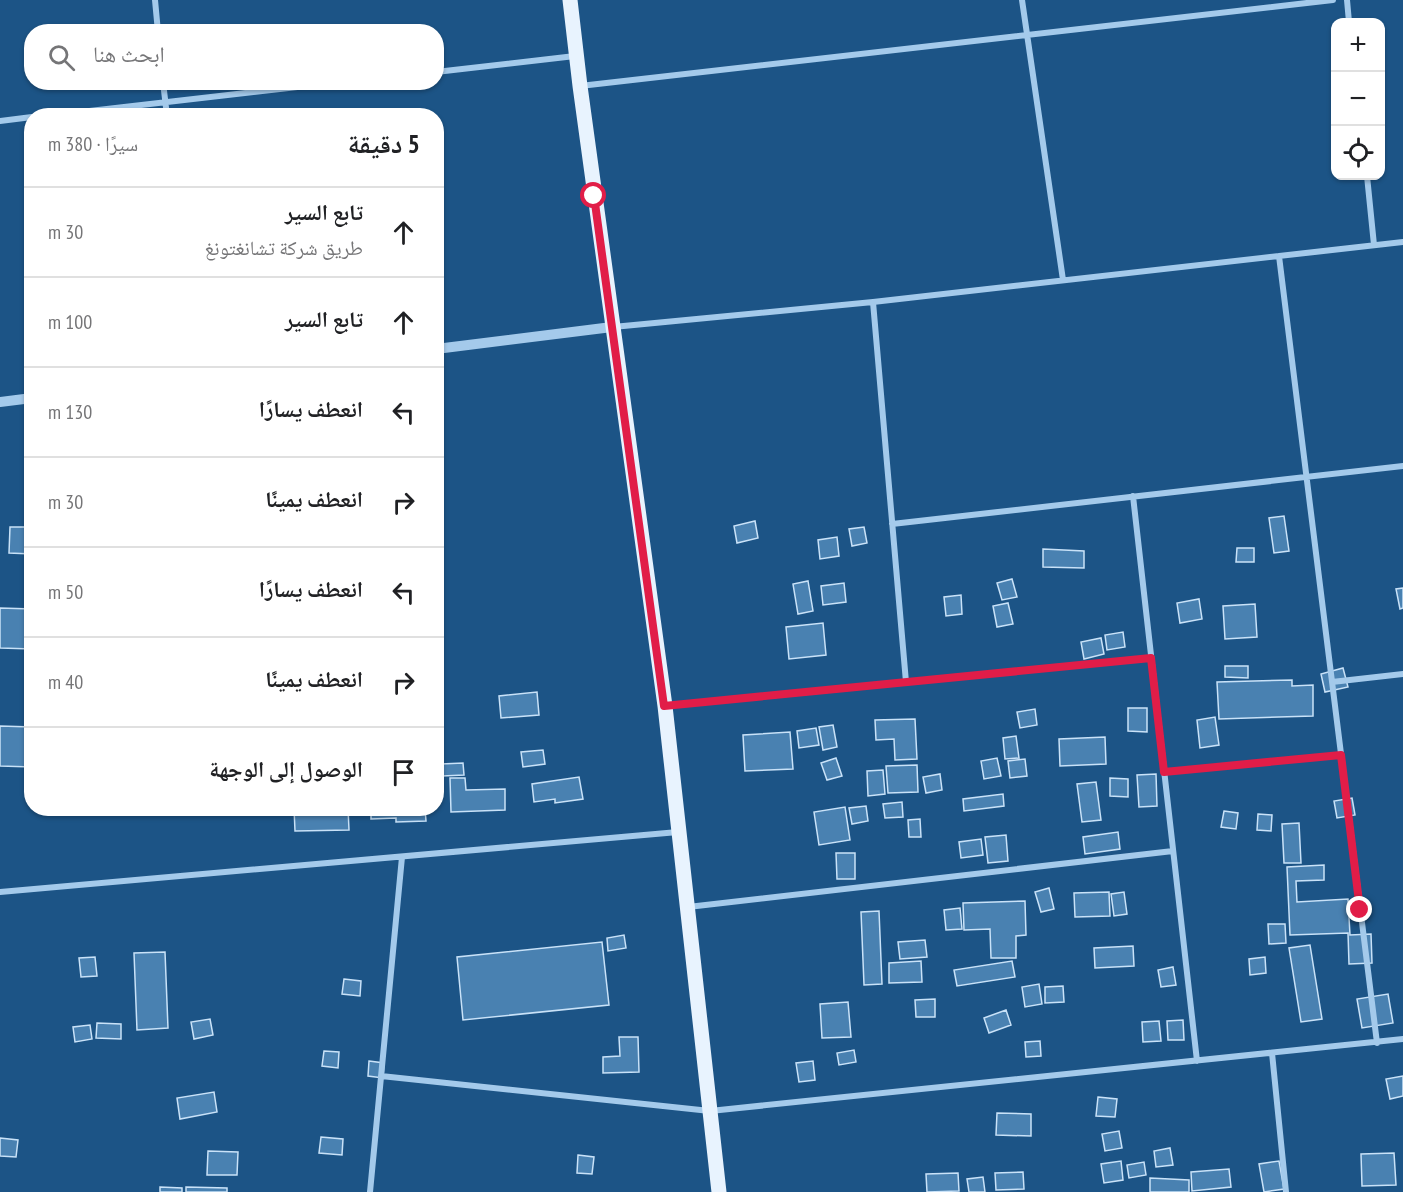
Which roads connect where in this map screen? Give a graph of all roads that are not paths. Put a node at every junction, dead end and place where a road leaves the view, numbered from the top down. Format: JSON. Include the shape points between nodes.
{"nodes":[{"id":1,"x":154,"y":0,"type":"edge"},
{"id":2,"x":570,"y":0,"type":"edge"},
{"id":3,"x":1022,"y":0,"type":"edge"},
{"id":4,"x":1333,"y":0,"type":"edge"},
{"id":5,"x":1347,"y":0,"type":"edge"},
{"id":6,"x":1349,"y":18,"type":"edge"},
{"id":7,"x":157,"y":24,"type":"edge"},
{"id":8,"x":1027,"y":35,"type":"junction"},
{"id":9,"x":576,"y":56,"type":"junction"},
{"id":10,"x":444,"y":71,"type":"edge"},
{"id":11,"x":580,"y":86,"type":"junction"},
{"id":12,"x":164,"y":90,"type":"edge"},
{"id":13,"x":271,"y":90,"type":"edge"},
{"id":14,"x":165,"y":102,"type":"junction"},
{"id":15,"x":114,"y":108,"type":"edge"},
{"id":16,"x":166,"y":108,"type":"edge"},
{"id":17,"x":24,"y":118,"type":"edge"},
{"id":18,"x":0,"y":121,"type":"edge"},
{"id":19,"x":1366,"y":180,"type":"edge"},
{"id":20,"x":1403,"y":242,"type":"edge"},
{"id":21,"x":1374,"y":245,"type":"junction"},
{"id":22,"x":1279,"y":256,"type":"junction"},
{"id":23,"x":1063,"y":280,"type":"junction"},
{"id":24,"x":873,"y":302,"type":"junction"},
{"id":25,"x":612,"y":327,"type":"junction"},
{"id":26,"x":444,"y":348,"type":"edge"},
{"id":27,"x":24,"y":399,"type":"edge"},
{"id":28,"x":0,"y":402,"type":"edge"},
{"id":29,"x":1403,"y":466,"type":"edge"},
{"id":30,"x":1306,"y":477,"type":"junction"},
{"id":31,"x":1133,"y":496,"type":"junction"},
{"id":32,"x":892,"y":524,"type":"junction"},
{"id":33,"x":1151,"y":658,"type":"junction"},
{"id":34,"x":1403,"y":674,"type":"edge"},
{"id":35,"x":906,"y":682,"type":"junction"},
{"id":36,"x":1332,"y":682,"type":"junction"},
{"id":37,"x":664,"y":706,"type":"junction"},
{"id":38,"x":1341,"y":755,"type":"junction"},
{"id":39,"x":1164,"y":772,"type":"junction"},
{"id":40,"x":679,"y":832,"type":"junction"},
{"id":41,"x":1173,"y":851,"type":"junction"},
{"id":42,"x":402,"y":857,"type":"junction"},
{"id":43,"x":0,"y":892,"type":"edge"},
{"id":44,"x":687,"y":907,"type":"junction"},
{"id":45,"x":1403,"y":1039,"type":"edge"},
{"id":46,"x":1377,"y":1043,"type":"junction"},
{"id":47,"x":1272,"y":1053,"type":"junction"},
{"id":48,"x":1197,"y":1061,"type":"junction"},
{"id":49,"x":381,"y":1076,"type":"junction"},
{"id":50,"x":710,"y":1111,"type":"junction"},
{"id":51,"x":370,"y":1192,"type":"edge"},
{"id":52,"x":719,"y":1192,"type":"edge"},
{"id":53,"x":1286,"y":1192,"type":"edge"}],
"edges":[{"from":1,"to":7,"type":"street"},
{"from":2,"to":9,"type":"main road"},
{"from":3,"to":8,"type":"street"},
{"from":4,"to":8,"type":"street"},
{"from":5,"to":6,"type":"street"},
{"from":8,"to":11,"type":"street"},
{"from":8,"to":23,"type":"street"},
{"from":9,"to":10,"type":"street"},
{"from":9,"to":11,"type":"main road"},
{"from":11,"to":25,"type":"main road"},
{"from":12,"to":14,"type":"street"},
{"from":13,"to":14,"type":"street"},
{"from":14,"to":15,"type":"street"},
{"from":14,"to":16,"type":"street"},
{"from":17,"to":18,"type":"street"},
{"from":19,"to":21,"type":"street"},
{"from":20,"to":21,"type":"street"},
{"from":21,"to":22,"type":"street"},
{"from":22,"to":23,"type":"street"},
{"from":22,"to":30,"type":"street"},
{"from":23,"to":24,"type":"street"},
{"from":24,"to":25,"type":"street"},
{"from":24,"to":32,"type":"street"},
{"from":25,"to":26,"type":"street"},
{"from":25,"to":37,"type":"main road"},
{"from":27,"to":28,"type":"street"},
{"from":29,"to":30,"type":"street"},
{"from":30,"to":31,"type":"street"},
{"from":30,"to":36,"type":"street"},
{"from":31,"to":32,"type":"street"},
{"from":31,"to":33,"type":"street"},
{"from":32,"to":35,"type":"street"},
{"from":33,"to":35,"type":"street"},
{"from":33,"to":39,"type":"street"},
{"from":34,"to":36,"type":"street"},
{"from":35,"to":37,"type":"street"},
{"from":36,"to":38,"type":"street"},
{"from":37,"to":40,"type":"main road"},
{"from":38,"to":39,"type":"street"},
{"from":38,"to":46,"type":"street"},
{"from":39,"to":41,"type":"street"},
{"from":40,"to":42,"type":"street"},
{"from":40,"to":44,"type":"main road"},
{"from":41,"to":44,"type":"street"},
{"from":41,"to":48,"type":"street"},
{"from":42,"to":43,"type":"street"},
{"from":42,"to":49,"type":"street"},
{"from":44,"to":50,"type":"main road"},
{"from":45,"to":46,"type":"street"},
{"from":46,"to":47,"type":"street"},
{"from":47,"to":48,"type":"street"},
{"from":47,"to":53,"type":"street"},
{"from":48,"to":50,"type":"street"},
{"from":49,"to":50,"type":"street"},
{"from":49,"to":51,"type":"street"},
{"from":50,"to":52,"type":"main road"}]}
